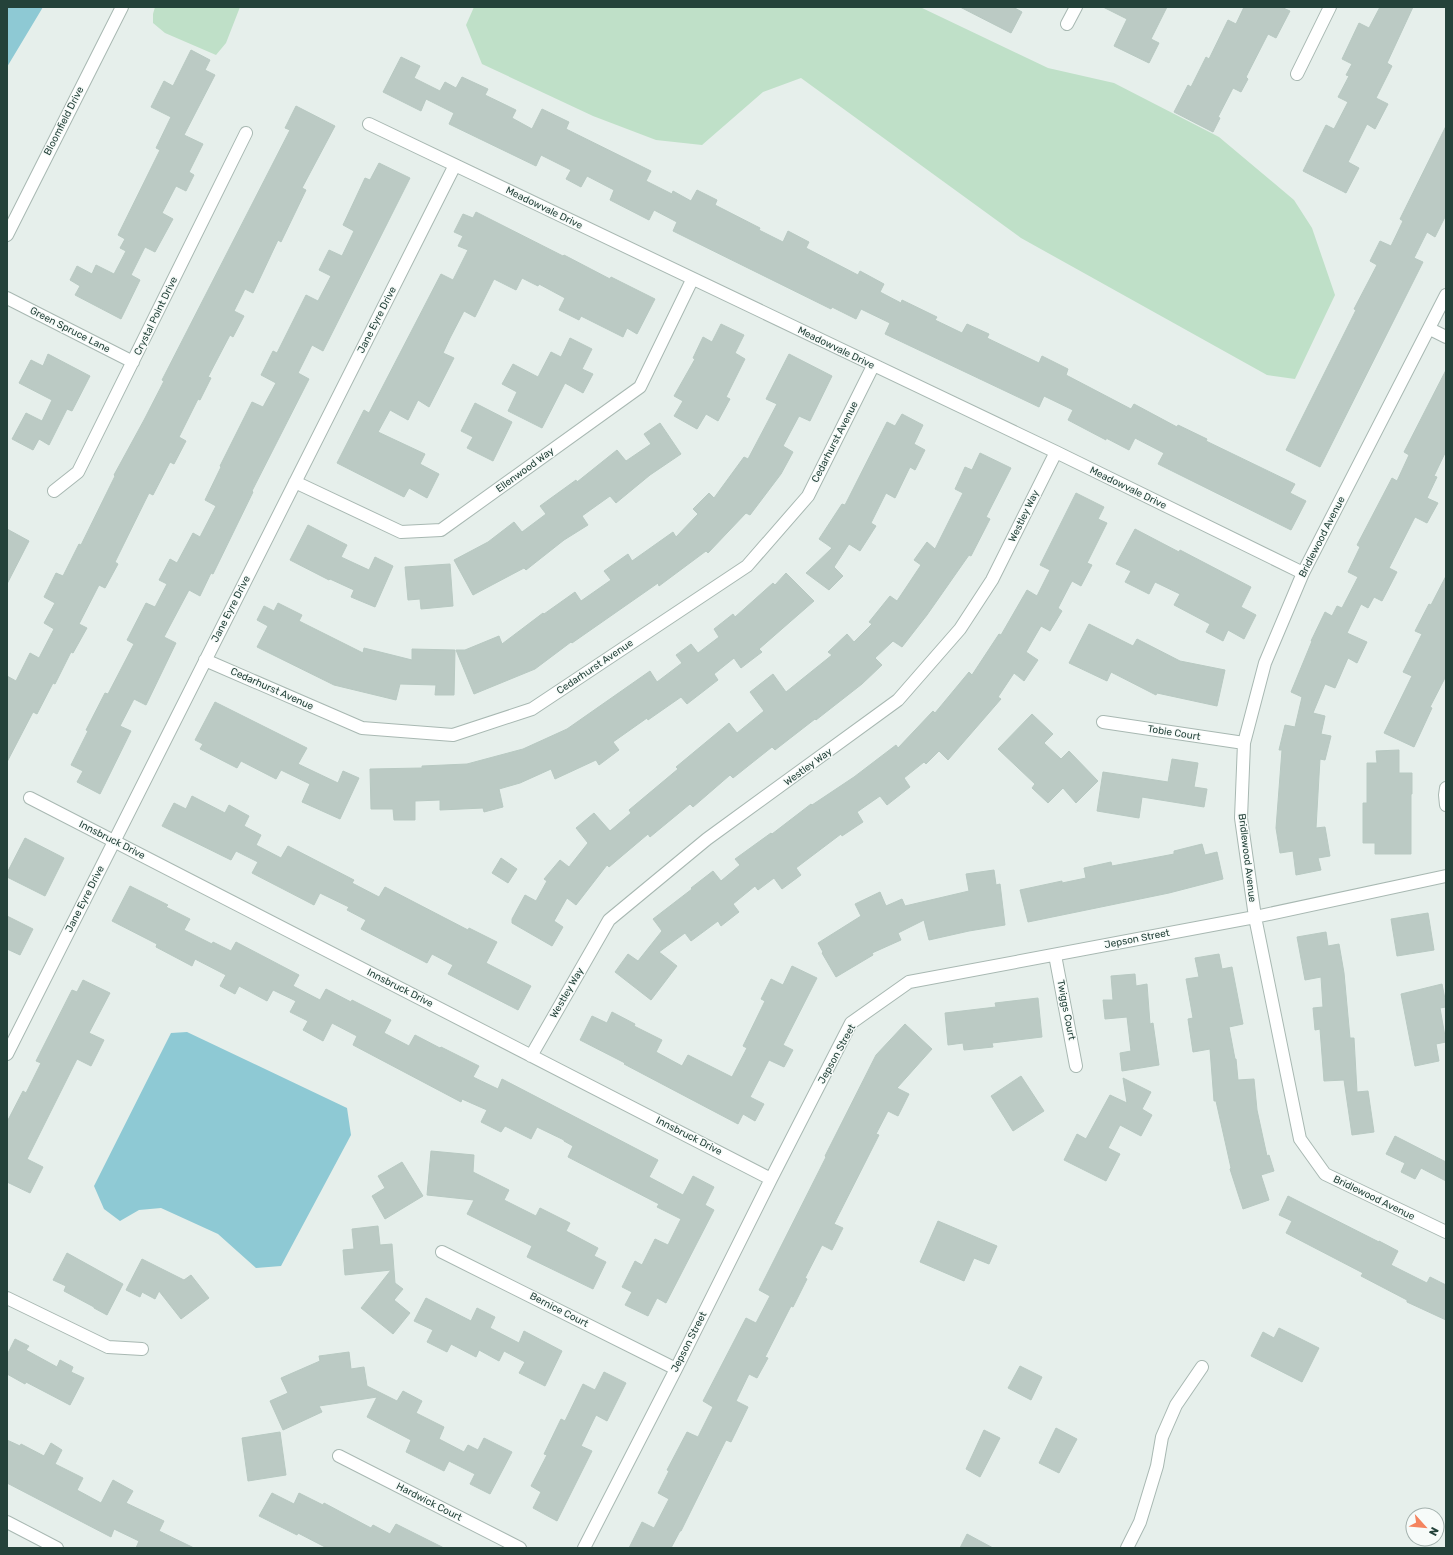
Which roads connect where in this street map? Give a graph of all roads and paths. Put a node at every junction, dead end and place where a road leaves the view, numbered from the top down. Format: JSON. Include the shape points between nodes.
{"nodes":[{"id":1,"x":122,"y":7,"type":"edge"},
{"id":2,"x":1076,"y":7,"type":"edge"},
{"id":3,"x":1330,"y":7,"type":"edge"},
{"id":4,"x":1067,"y":24,"type":"dead end"},
{"id":5,"x":1296,"y":74,"type":"dead end"},
{"id":6,"x":369,"y":124,"type":"dead end"},
{"id":7,"x":246,"y":133,"type":"dead end"},
{"id":8,"x":455,"y":165,"type":"junction"},
{"id":9,"x":7,"y":235,"type":"edge"},
{"id":10,"x":692,"y":280,"type":"junction"},
{"id":11,"x":1446,"y":295,"type":"edge"},
{"id":12,"x":7,"y":298,"type":"edge"},
{"id":13,"x":1430,"y":329,"type":"junction"},
{"id":14,"x":1446,"y":336,"type":"edge"},
{"id":15,"x":132,"y":362,"type":"junction"},
{"id":16,"x":873,"y":366,"type":"junction"},
{"id":17,"x":1056,"y":452,"type":"junction"},
{"id":18,"x":295,"y":482,"type":"junction"},
{"id":19,"x":54,"y":491,"type":"dead end"},
{"id":20,"x":1303,"y":573,"type":"junction"},
{"id":21,"x":205,"y":660,"type":"junction"},
{"id":22,"x":1103,"y":722,"type":"dead end"},
{"id":23,"x":1244,"y":743,"type":"junction"},
{"id":24,"x":1446,"y":788,"type":"edge"},
{"id":25,"x":30,"y":798,"type":"dead end"},
{"id":26,"x":1446,"y":805,"type":"edge"},
{"id":27,"x":114,"y":841,"type":"junction"},
{"id":28,"x":1446,"y":876,"type":"edge"},
{"id":29,"x":1255,"y":917,"type":"junction"},
{"id":30,"x":1055,"y":955,"type":"junction"},
{"id":31,"x":7,"y":1054,"type":"edge"},
{"id":32,"x":531,"y":1056,"type":"junction"},
{"id":33,"x":1076,"y":1066,"type":"dead end"},
{"id":34,"x":770,"y":1179,"type":"junction"},
{"id":35,"x":1446,"y":1232,"type":"edge"},
{"id":36,"x":442,"y":1252,"type":"dead end"},
{"id":37,"x":7,"y":1298,"type":"edge"},
{"id":38,"x":142,"y":1349,"type":"dead end"},
{"id":39,"x":1202,"y":1367,"type":"dead end"},
{"id":40,"x":676,"y":1369,"type":"junction"},
{"id":41,"x":338,"y":1456,"type":"dead end"},
{"id":42,"x":7,"y":1522,"type":"edge"},
{"id":43,"x":57,"y":1548,"type":"edge"},
{"id":44,"x":520,"y":1548,"type":"edge"},
{"id":45,"x":584,"y":1548,"type":"edge"},
{"id":46,"x":1127,"y":1548,"type":"edge"}],
"edges":[{"from":1,"to":9,"type":"street","name":"Bloomfield Drive"},
{"from":2,"to":4,"type":"street"},
{"from":3,"to":5,"type":"street"},
{"from":6,"to":8,"type":"street","name":"Meadowvale Drive"},
{"from":7,"to":15,"type":"street","name":"Crystal Point Drive"},
{"from":8,"to":10,"type":"street","name":"Meadowvale Drive"},
{"from":8,"to":18,"type":"street","name":"Jane Eyre Drive"},
{"from":10,"to":16,"type":"street","name":"Meadowvale Drive"},
{"from":10,"to":18,"type":"street","name":"Ellenwood Way","via":[[640,387],[441,530],[400,532]]},
{"from":11,"to":13,"type":"street","name":"Bridlewood Avenue"},
{"from":12,"to":15,"type":"street","name":"Green Spruce Lane"},
{"from":13,"to":14,"type":"street"},
{"from":13,"to":20,"type":"street","name":"Bridlewood Avenue"},
{"from":15,"to":19,"type":"street","name":"Crystal Point Drive","via":[[78,472]]},
{"from":16,"to":17,"type":"street","name":"Meadowvale Drive"},
{"from":16,"to":21,"type":"street","name":"Cedarhurst Avenue","via":[[808,496],[747,566],[532,709],[454,734],[362,728]]},
{"from":17,"to":20,"type":"street","name":"Meadowvale Drive"},
{"from":17,"to":32,"type":"street","name":"Westley Way","via":[[992,580],[960,629],[898,700],[708,839],[609,920]]},
{"from":18,"to":21,"type":"street","name":"Jane Eyre Drive"},
{"from":20,"to":23,"type":"street","name":"Bridlewood Avenue","via":[[1265,663]]},
{"from":21,"to":27,"type":"street","name":"Jane Eyre Drive"},
{"from":22,"to":23,"type":"street","name":"Tobie Court"},
{"from":23,"to":29,"type":"street","name":"Bridlewood Avenue","via":[[1241,818]]},
{"from":24,"to":26,"type":"street"},
{"from":25,"to":27,"type":"street","name":"Innsbruck Drive"},
{"from":27,"to":31,"type":"street","name":"Jane Eyre Drive"},
{"from":27,"to":32,"type":"street","name":"Innsbruck Drive"},
{"from":28,"to":29,"type":"street","name":"Jepson Street"},
{"from":29,"to":30,"type":"street","name":"Jepson Street"},
{"from":29,"to":35,"type":"street","name":"Bridlewood Avenue","via":[[1300,1139],[1325,1174]]},
{"from":30,"to":33,"type":"street","name":"Twiggs Court"},
{"from":30,"to":34,"type":"street","name":"Jepson Street","via":[[909,982],[852,1023]]},
{"from":32,"to":34,"type":"street","name":"Innsbruck Drive"},
{"from":34,"to":40,"type":"street","name":"Jepson Street"},
{"from":36,"to":40,"type":"street","name":"Bernice Court"},
{"from":37,"to":38,"type":"street","via":[[108,1347]]},
{"from":39,"to":46,"type":"street","via":[[1176,1405],[1162,1437],[1157,1466],[1140,1522]]},
{"from":40,"to":45,"type":"street","name":"Jepson Street"},
{"from":41,"to":44,"type":"street","name":"Hardwick Court"},
{"from":42,"to":43,"type":"street"}]}
